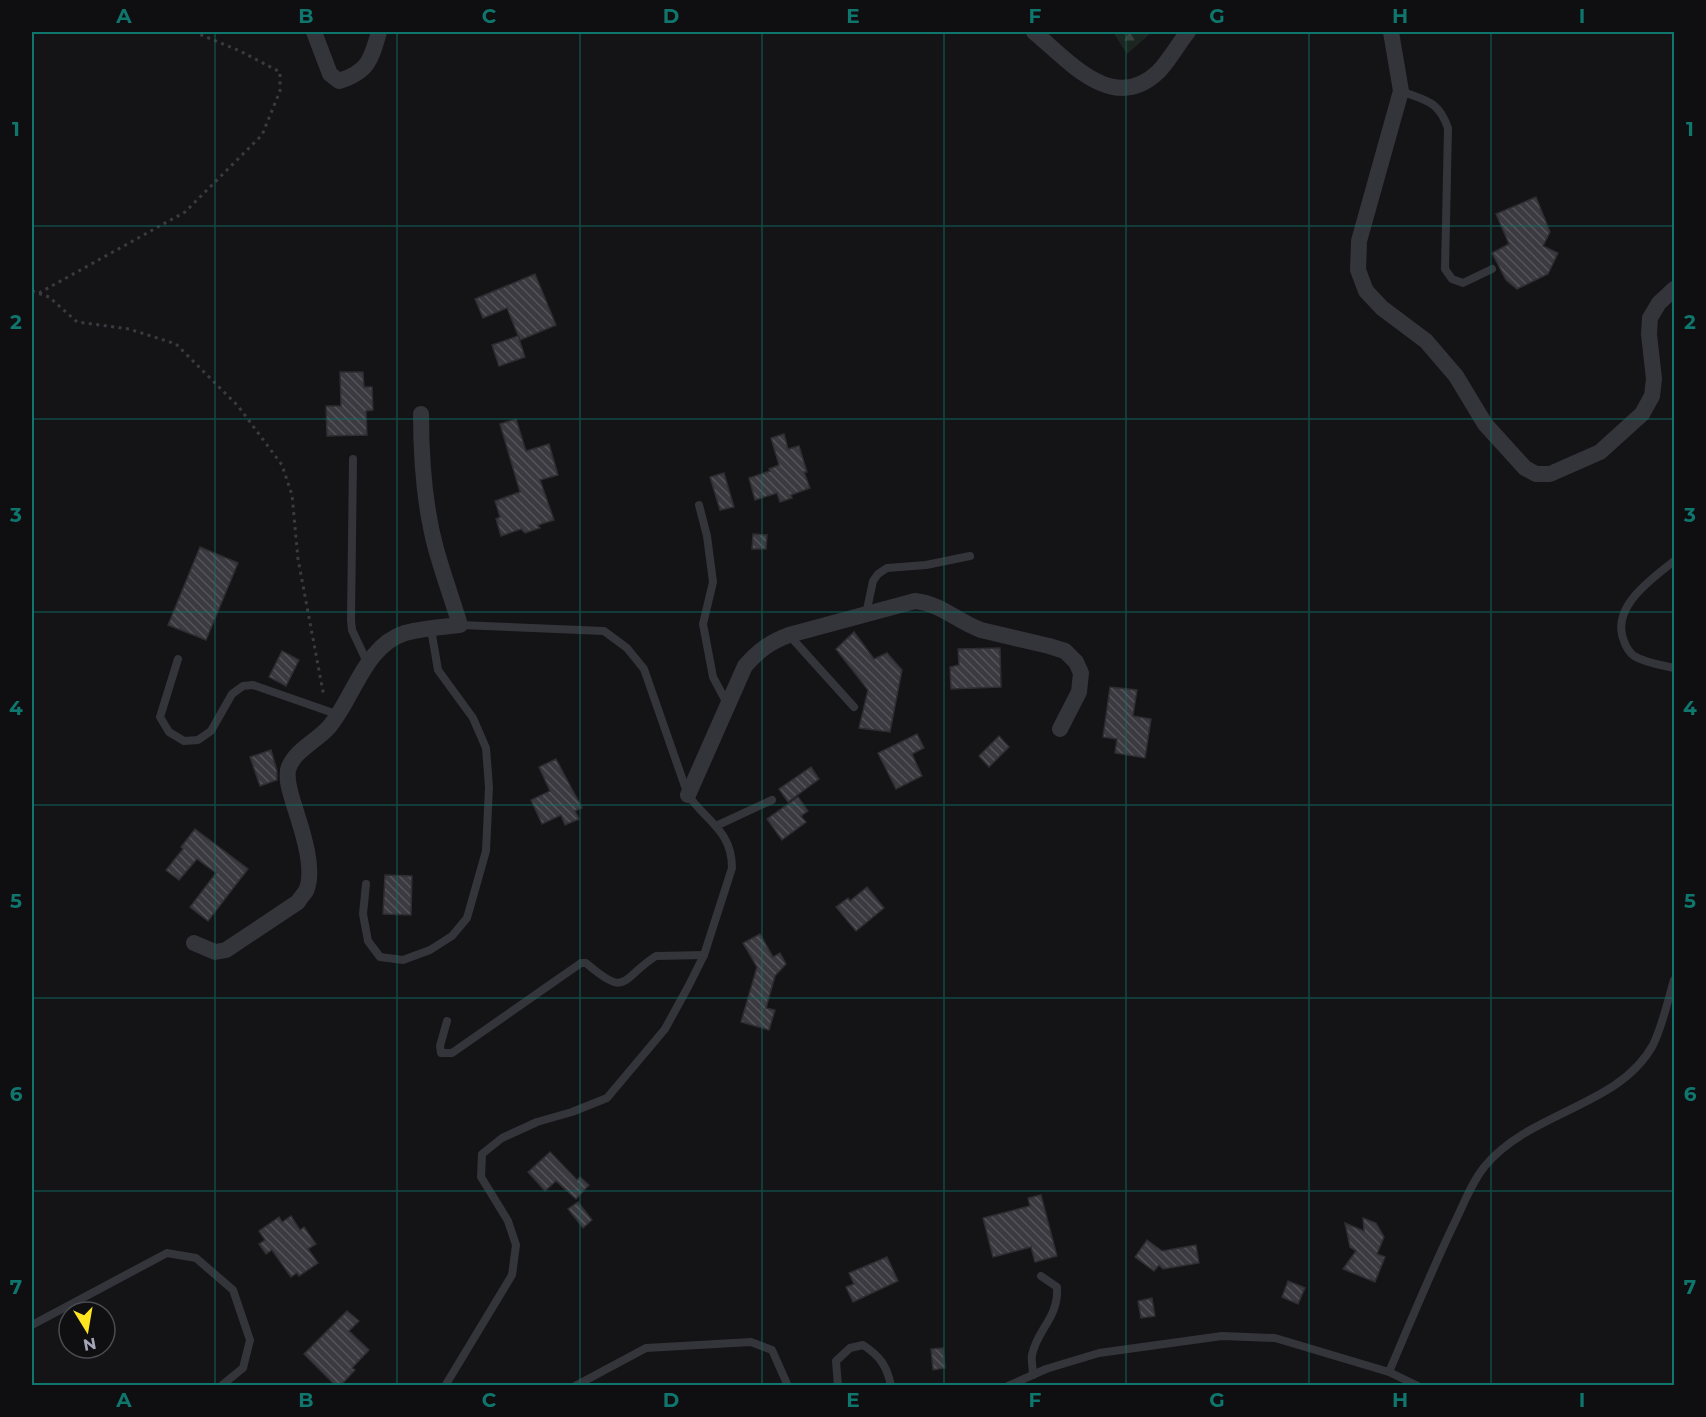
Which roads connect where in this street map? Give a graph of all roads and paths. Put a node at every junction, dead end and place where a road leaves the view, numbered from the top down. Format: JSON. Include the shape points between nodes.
{"nodes":[{"id":1,"x":194,"y":32,"type":"edge"},
{"id":2,"x":314,"y":32,"type":"edge"},
{"id":3,"x":379,"y":32,"type":"edge"},
{"id":4,"x":1034,"y":32,"type":"edge"},
{"id":5,"x":1188,"y":32,"type":"edge"},
{"id":6,"x":1391,"y":32,"type":"edge"},
{"id":7,"x":1401,"y":91,"type":"junction"},
{"id":8,"x":1492,"y":269,"type":"dead end"},
{"id":9,"x":1674,"y":289,"type":"edge"},
{"id":10,"x":32,"y":291,"type":"edge"},
{"id":11,"x":39,"y":293,"type":"junction"},
{"id":12,"x":421,"y":414,"type":"dead end"},
{"id":13,"x":353,"y":459,"type":"dead end"},
{"id":14,"x":699,"y":506,"type":"dead end"},
{"id":15,"x":969,"y":556,"type":"dead end"},
{"id":16,"x":1674,"y":561,"type":"edge"},
{"id":17,"x":866,"y":615,"type":"junction"},
{"id":18,"x":460,"y":624,"type":"junction"},
{"id":19,"x":431,"y":629,"type":"junction"},
{"id":20,"x":789,"y":634,"type":"junction"},
{"id":21,"x":178,"y":659,"type":"dead end"},
{"id":22,"x":367,"y":662,"type":"junction"},
{"id":23,"x":1674,"y":668,"type":"edge"},
{"id":24,"x":729,"y":706,"type":"junction"},
{"id":25,"x":854,"y":707,"type":"dead end"},
{"id":26,"x":332,"y":712,"type":"junction"},
{"id":27,"x":1060,"y":729,"type":"dead end"},
{"id":28,"x":688,"y":795,"type":"junction"},
{"id":29,"x":772,"y":800,"type":"dead end"},
{"id":30,"x":716,"y":826,"type":"junction"},
{"id":31,"x":366,"y":884,"type":"dead end"},
{"id":32,"x":194,"y":943,"type":"dead end"},
{"id":33,"x":704,"y":955,"type":"junction"},
{"id":34,"x":1674,"y":980,"type":"edge"},
{"id":35,"x":447,"y":1021,"type":"dead end"},
{"id":36,"x":1041,"y":1276,"type":"dead end"},
{"id":37,"x":32,"y":1325,"type":"edge"},
{"id":38,"x":1389,"y":1372,"type":"junction"},
{"id":39,"x":1033,"y":1375,"type":"junction"},
{"id":40,"x":221,"y":1386,"type":"edge"},
{"id":41,"x":444,"y":1386,"type":"edge"},
{"id":42,"x":575,"y":1386,"type":"edge"},
{"id":43,"x":788,"y":1386,"type":"edge"},
{"id":44,"x":838,"y":1386,"type":"edge"},
{"id":45,"x":891,"y":1386,"type":"edge"},
{"id":46,"x":1008,"y":1386,"type":"edge"},
{"id":47,"x":1418,"y":1386,"type":"edge"}],
"edges":[{"from":1,"to":11,"type":"path","via":[[280,72],[280,92],[262,135],[185,212]]},
{"from":2,"to":3,"type":"street","via":[[330,74],[339,81],[364,70]]},
{"from":4,"to":5,"type":"street","via":[[1089,77],[1118,89],[1140,85],[1158,72]]},
{"from":6,"to":7,"type":"street"},
{"from":7,"to":8,"type":"lane","via":[[1432,103],[1442,112],[1448,128],[1445,269],[1452,279],[1463,283]]},
{"from":7,"to":9,"type":"street","via":[[1359,241],[1358,270],[1366,291],[1426,341],[1456,376],[1485,424],[1525,468],[1536,474],[1550,474],[1600,452],[1642,414],[1652,396],[1654,379],[1650,318]]},
{"from":10,"to":11,"type":"path"},
{"from":11,"to":26,"type":"path","via":[[77,322],[129,328],[176,344],[238,406],[282,465],[292,495],[297,559],[325,702]]},
{"from":12,"to":18,"type":"street","via":[[421,455],[436,547]]},
{"from":13,"to":22,"type":"lane","via":[[351,620]]},
{"from":14,"to":24,"type":"lane","via":[[713,582],[703,624],[713,677]]},
{"from":15,"to":17,"type":"lane","via":[[926,566],[887,567],[873,581]]},
{"from":16,"to":23,"type":"lane","via":[[1633,598],[1622,617],[1620,633],[1633,655]]},
{"from":17,"to":20,"type":"street"},
{"from":17,"to":27,"type":"street","via":[[915,601],[929,602],[981,630],[1065,651],[1081,673],[1079,692]]},
{"from":18,"to":19,"type":"street"},
{"from":18,"to":28,"type":"lane","via":[[604,632],[627,648],[644,669]]},
{"from":19,"to":22,"type":"street","via":[[404,633]]},
{"from":19,"to":31,"type":"lane","via":[[438,670],[473,718],[486,748],[486,851],[467,918],[452,936],[403,960],[380,957],[368,941],[363,914]]},
{"from":20,"to":24,"type":"street","via":[[757,652],[745,666]]},
{"from":20,"to":25,"type":"lane"},
{"from":21,"to":26,"type":"lane","via":[[160,717],[169,732],[184,741],[198,740],[211,731],[232,694],[243,686],[253,685]]},
{"from":22,"to":26,"type":"street"},
{"from":24,"to":28,"type":"street"},
{"from":26,"to":32,"type":"street","via":[[321,736],[293,758],[288,771],[288,787],[304,835],[309,875],[306,891],[298,902],[226,950],[215,952]]},
{"from":28,"to":30,"type":"lane"},
{"from":29,"to":30,"type":"lane"},
{"from":30,"to":33,"type":"lane","via":[[732,853],[732,868]]},
{"from":33,"to":35,"type":"lane","via":[[656,956],[618,984],[581,963],[447,1054],[441,1053],[440,1046]]},
{"from":33,"to":41,"type":"lane","via":[[664,1029],[607,1098],[537,1122],[502,1138],[482,1154],[480,1177],[508,1221],[516,1245],[512,1275]]},
{"from":34,"to":38,"type":"lane","via":[[1653,1044],[1635,1069],[1612,1088],[1535,1126],[1485,1166],[1469,1192]]},
{"from":36,"to":39,"type":"lane","via":[[1057,1287],[1058,1297],[1032,1354]]},
{"from":37,"to":40,"type":"lane","via":[[167,1253],[196,1258],[232,1290],[250,1340],[243,1368]]},
{"from":38,"to":39,"type":"lane","via":[[1275,1338],[1222,1336],[1099,1353]]},
{"from":38,"to":47,"type":"lane"},
{"from":39,"to":46,"type":"lane"},
{"from":42,"to":43,"type":"lane","via":[[646,1348],[733,1342],[751,1342],[772,1350]]},
{"from":44,"to":45,"type":"lane","via":[[836,1361],[850,1348],[863,1345],[888,1370]]}]}
